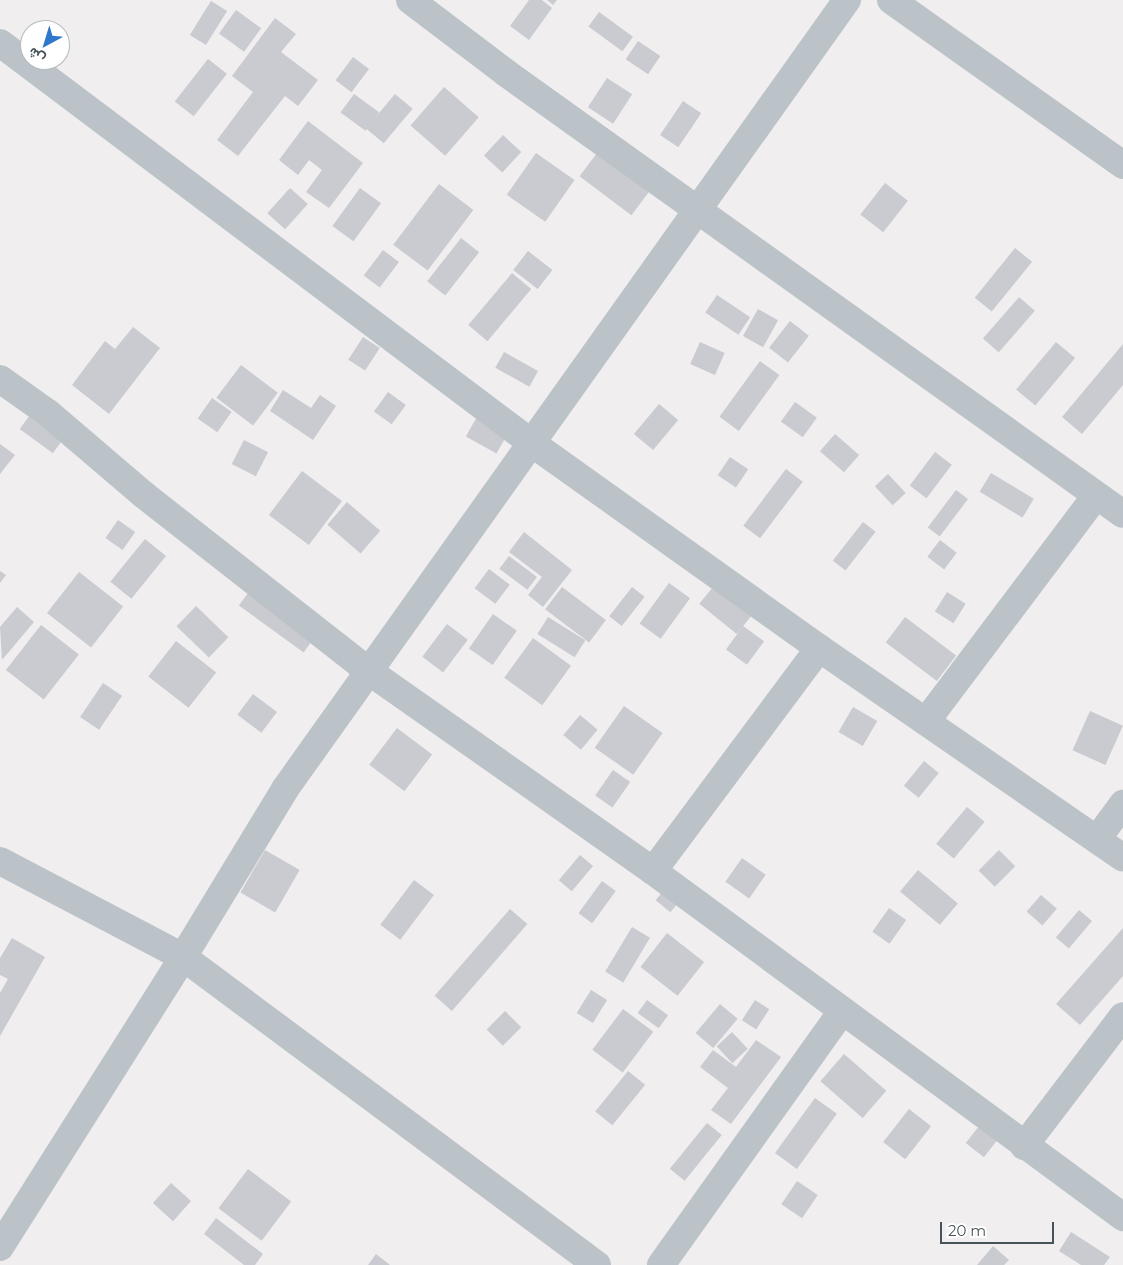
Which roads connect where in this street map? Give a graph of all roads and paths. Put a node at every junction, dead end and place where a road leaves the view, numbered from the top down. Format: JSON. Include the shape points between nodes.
{"nodes":[{"id":1,"x":410,"y":0,"type":"edge"},
{"id":2,"x":847,"y":0,"type":"edge"},
{"id":3,"x":891,"y":0,"type":"edge"},
{"id":4,"x":0,"y":43,"type":"edge"},
{"id":5,"x":1123,"y":165,"type":"edge"},
{"id":6,"x":697,"y":208,"type":"junction"},
{"id":7,"x":0,"y":379,"type":"edge"},
{"id":8,"x":533,"y":444,"type":"junction"},
{"id":9,"x":1096,"y":496,"type":"junction"},
{"id":10,"x":1123,"y":514,"type":"edge"},
{"id":11,"x":819,"y":648,"type":"junction"},
{"id":12,"x":370,"y":672,"type":"junction"},
{"id":13,"x":927,"y":720,"type":"junction"},
{"id":14,"x":1123,"y":804,"type":"edge"},
{"id":15,"x":1097,"y":839,"type":"junction"},
{"id":16,"x":1123,"y":858,"type":"edge"},
{"id":17,"x":0,"y":861,"type":"edge"},
{"id":18,"x":653,"y":871,"type":"junction"},
{"id":19,"x":183,"y":957,"type":"junction"},
{"id":20,"x":841,"y":1013,"type":"junction"},
{"id":21,"x":1123,"y":1016,"type":"edge"},
{"id":22,"x":1024,"y":1146,"type":"junction"},
{"id":23,"x":1123,"y":1217,"type":"edge"},
{"id":24,"x":0,"y":1247,"type":"edge"},
{"id":25,"x":597,"y":1265,"type":"edge"},
{"id":26,"x":661,"y":1265,"type":"edge"}],
"edges":[{"from":1,"to":6,"type":"street","via":[[506,73]]},
{"from":2,"to":6,"type":"street"},
{"from":3,"to":5,"type":"street"},
{"from":4,"to":8,"type":"street"},
{"from":6,"to":8,"type":"street"},
{"from":6,"to":9,"type":"street"},
{"from":7,"to":12,"type":"street","via":[[48,413],[144,495]]},
{"from":8,"to":11,"type":"street"},
{"from":8,"to":12,"type":"street"},
{"from":9,"to":10,"type":"street"},
{"from":9,"to":13,"type":"street"},
{"from":11,"to":13,"type":"street"},
{"from":11,"to":18,"type":"street"},
{"from":12,"to":18,"type":"street"},
{"from":12,"to":19,"type":"street","via":[[285,790]]},
{"from":13,"to":15,"type":"street"},
{"from":14,"to":15,"type":"street"},
{"from":15,"to":16,"type":"street"},
{"from":17,"to":19,"type":"street"},
{"from":18,"to":20,"type":"street"},
{"from":19,"to":24,"type":"street"},
{"from":19,"to":25,"type":"street"},
{"from":20,"to":22,"type":"street"},
{"from":20,"to":26,"type":"street"},
{"from":21,"to":22,"type":"street"},
{"from":22,"to":23,"type":"street"}]}
